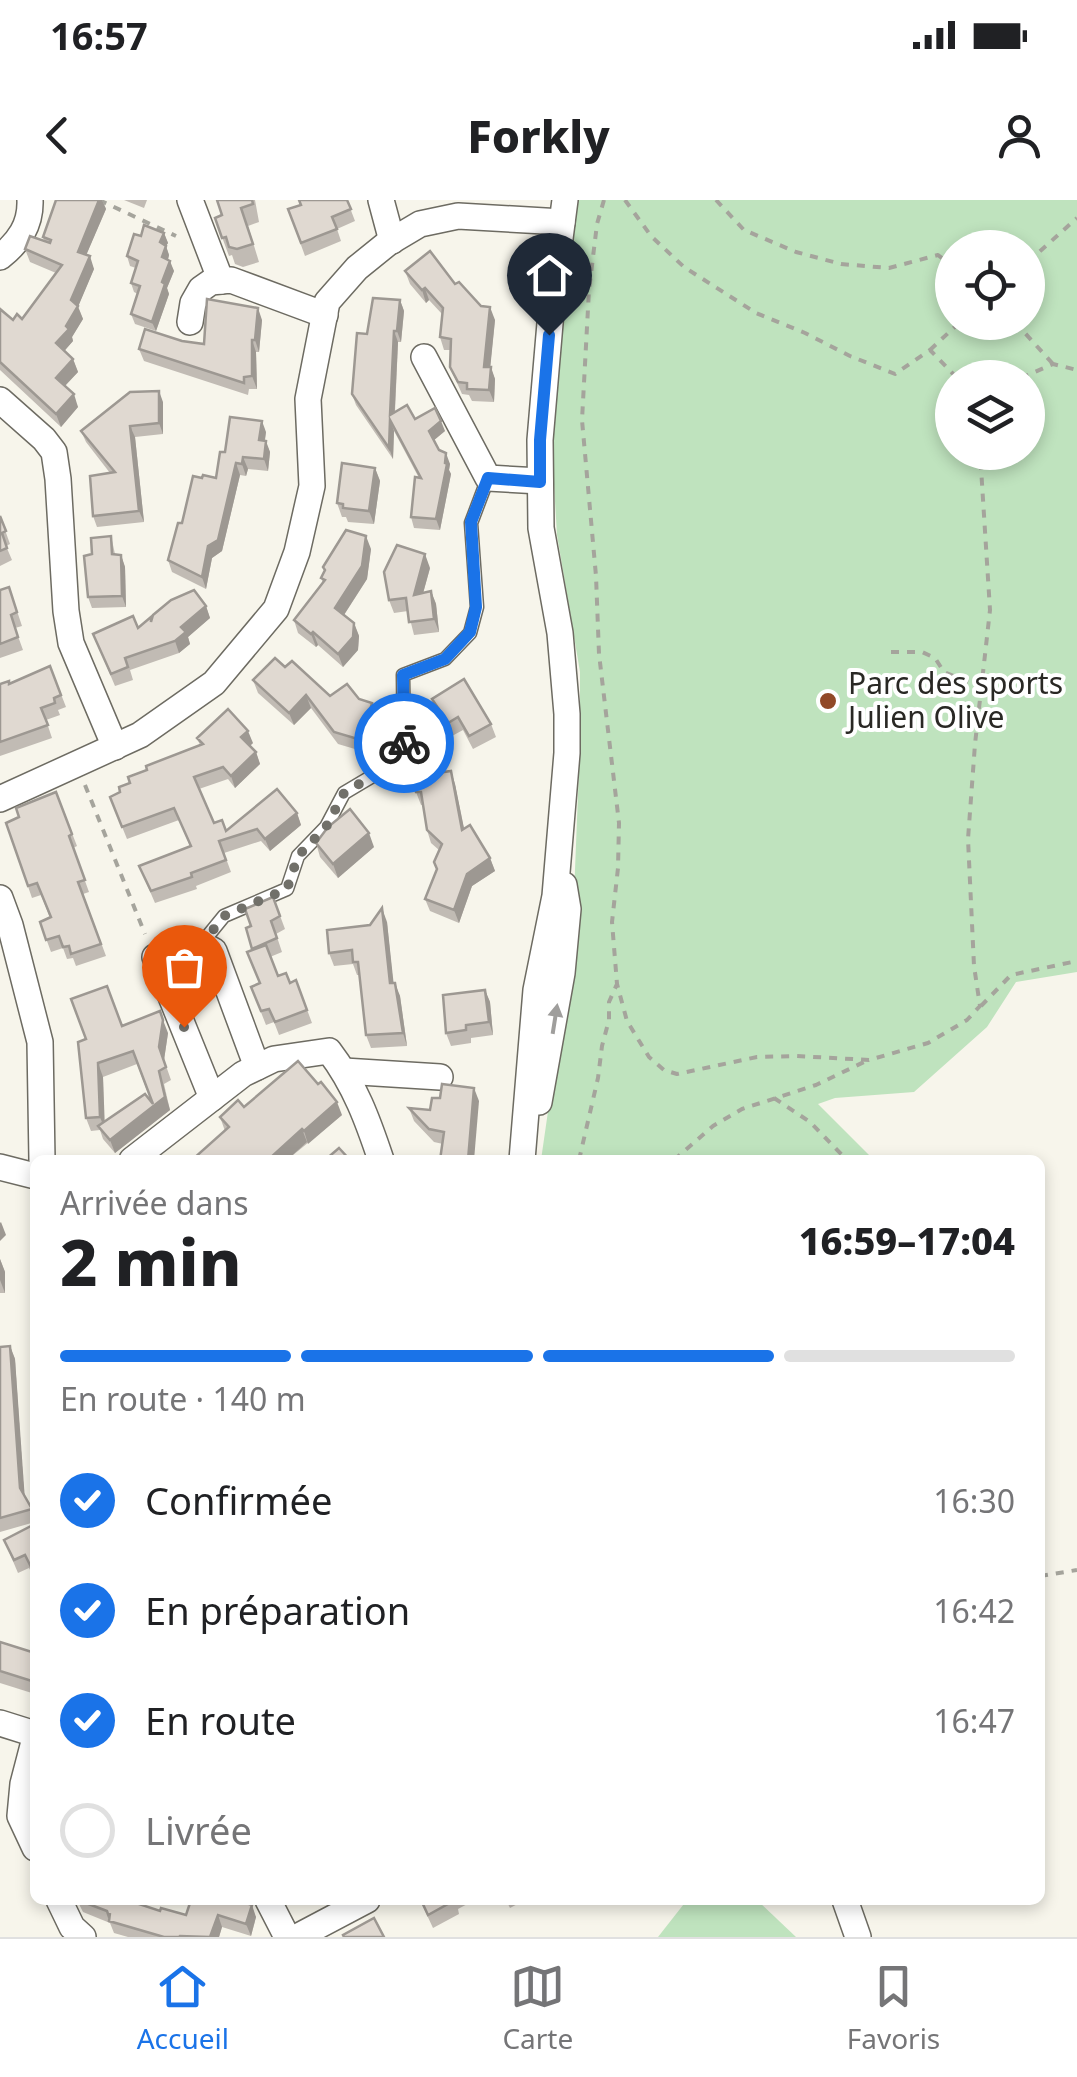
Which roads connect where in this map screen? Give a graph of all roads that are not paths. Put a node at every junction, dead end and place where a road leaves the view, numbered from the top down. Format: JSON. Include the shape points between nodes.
{"nodes":[{"id":1,"x":30,"y":200,"type":"edge"},
{"id":2,"x":190,"y":200,"type":"edge"},
{"id":3,"x":381,"y":200,"type":"edge"},
{"id":4,"x":564,"y":211,"type":"edge"},
{"id":5,"x":392,"y":240,"type":"junction"},
{"id":6,"x":0,"y":257,"type":"edge"},
{"id":7,"x":221,"y":281,"type":"junction"},
{"id":8,"x":325,"y":315,"type":"junction"},
{"id":9,"x":190,"y":322,"type":"dead end"},
{"id":10,"x":424,"y":357,"type":"dead end"},
{"id":11,"x":0,"y":400,"type":"edge"},
{"id":12,"x":488,"y":478,"type":"junction"},
{"id":13,"x":540,"y":482,"type":"junction"},
{"id":14,"x":115,"y":747,"type":"junction"},
{"id":15,"x":0,"y":798,"type":"edge"},
{"id":16,"x":0,"y":898,"type":"edge"},
{"id":17,"x":202,"y":944,"type":"junction"},
{"id":18,"x":337,"y":1061,"type":"junction"},
{"id":19,"x":257,"y":1067,"type":"junction"},
{"id":20,"x":440,"y":1077,"type":"dead end"},
{"id":21,"x":212,"y":1098,"type":"junction"},
{"id":22,"x":523,"y":1154,"type":"edge"},
{"id":23,"x":42,"y":1155,"type":"edge"},
{"id":24,"x":138,"y":1155,"type":"edge"},
{"id":25,"x":379,"y":1155,"type":"edge"},
{"id":26,"x":0,"y":1167,"type":"edge"},
{"id":27,"x":30,"y":1175,"type":"edge"},
{"id":28,"x":0,"y":1724,"type":"edge"},
{"id":29,"x":30,"y":1734,"type":"edge"},
{"id":30,"x":30,"y":1756,"type":"edge"},
{"id":31,"x":30,"y":1837,"type":"edge"},
{"id":32,"x":61,"y":1905,"type":"edge"},
{"id":33,"x":271,"y":1905,"type":"edge"},
{"id":34,"x":358,"y":1905,"type":"edge"},
{"id":35,"x":847,"y":1905,"type":"edge"},
{"id":36,"x":83,"y":1937,"type":"edge"},
{"id":37,"x":287,"y":1937,"type":"edge"},
{"id":38,"x":297,"y":1937,"type":"edge"},
{"id":39,"x":858,"y":1937,"type":"edge"}],
"edges":[{"from":1,"to":6,"type":"street","via":[[23,234]]},
{"from":2,"to":7,"type":"street"},
{"from":3,"to":5,"type":"street"},
{"from":4,"to":5,"type":"street","via":[[458,216],[420,224]]},
{"from":4,"to":13,"type":"street"},
{"from":5,"to":8,"type":"street","via":[[357,268],[327,302]]},
{"from":7,"to":8,"type":"street"},
{"from":7,"to":9,"type":"street","via":[[201,289]]},
{"from":8,"to":14,"type":"street","via":[[308,399],[312,486],[276,609],[214,683]]},
{"from":10,"to":12,"type":"street"},
{"from":11,"to":14,"type":"street","via":[[54,452],[71,642]]},
{"from":12,"to":13,"type":"street"},
{"from":12,"to":17,"type":"lane","via":[[471,522],[476,607],[470,632],[445,659],[403,675],[404,748],[386,768],[344,793],[326,827],[298,856],[287,889],[224,916]]},
{"from":13,"to":22,"type":"street","via":[[566,714],[560,850],[568,909],[554,956],[542,1093]]},
{"from":14,"to":15,"type":"street"},
{"from":16,"to":23,"type":"street","via":[[40,1042]]},
{"from":17,"to":19,"type":"street","via":[[214,951]]},
{"from":17,"to":21,"type":"street","via":[[155,957]]},
{"from":18,"to":19,"type":"street","via":[[274,1059]]},
{"from":18,"to":20,"type":"street"},
{"from":18,"to":25,"type":"street"},
{"from":19,"to":21,"type":"street"},
{"from":21,"to":24,"type":"street"},
{"from":26,"to":27,"type":"street"},
{"from":28,"to":29,"type":"street"},
{"from":30,"to":31,"type":"street","via":[[20,1816]]},
{"from":32,"to":36,"type":"street"},
{"from":33,"to":37,"type":"street"},
{"from":34,"to":38,"type":"street"},
{"from":35,"to":39,"type":"street"}]}
